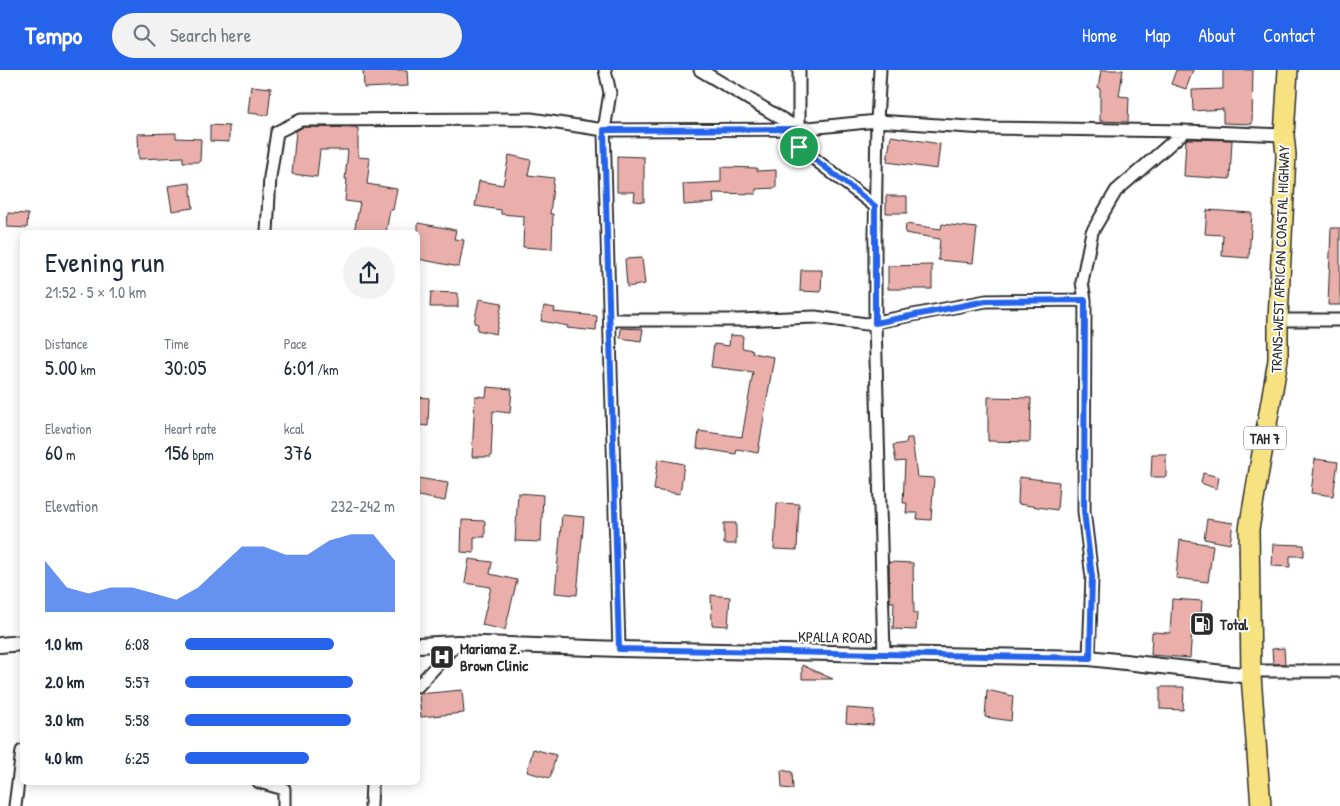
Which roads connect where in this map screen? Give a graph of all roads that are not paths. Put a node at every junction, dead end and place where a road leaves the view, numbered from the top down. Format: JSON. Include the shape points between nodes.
{"nodes":[{"id":1,"x":605,"y":70,"type":"edge"},
{"id":2,"x":700,"y":70,"type":"edge"},
{"id":3,"x":799,"y":70,"type":"edge"},
{"id":4,"x":880,"y":70,"type":"edge"},
{"id":5,"x":1288,"y":70,"type":"edge"},
{"id":6,"x":877,"y":121,"type":"junction"},
{"id":7,"x":799,"y":129,"type":"junction"},
{"id":8,"x":604,"y":130,"type":"junction"},
{"id":9,"x":1185,"y":131,"type":"junction"},
{"id":10,"x":1284,"y":135,"type":"junction"},
{"id":11,"x":875,"y":206,"type":"junction"},
{"id":12,"x":267,"y":230,"type":"edge"},
{"id":13,"x":1085,"y":300,"type":"junction"},
{"id":14,"x":610,"y":320,"type":"junction"},
{"id":15,"x":1278,"y":320,"type":"junction"},
{"id":16,"x":1340,"y":320,"type":"edge"},
{"id":17,"x":875,"y":323,"type":"junction"},
{"id":18,"x":20,"y":643,"type":"edge"},
{"id":19,"x":457,"y":643,"type":"junction"},
{"id":20,"x":0,"y":645,"type":"edge"},
{"id":21,"x":420,"y":645,"type":"edge"},
{"id":22,"x":619,"y":649,"type":"junction"},
{"id":23,"x":884,"y":654,"type":"junction"},
{"id":24,"x":1090,"y":658,"type":"junction"},
{"id":25,"x":1340,"y":671,"type":"edge"},
{"id":26,"x":1251,"y":674,"type":"junction"},
{"id":27,"x":420,"y":684,"type":"edge"},
{"id":28,"x":20,"y":767,"type":"edge"},
{"id":29,"x":270,"y":785,"type":"edge"},
{"id":30,"x":372,"y":785,"type":"edge"},
{"id":31,"x":15,"y":806,"type":"edge"},
{"id":32,"x":284,"y":806,"type":"edge"},
{"id":33,"x":371,"y":806,"type":"edge"},
{"id":34,"x":1260,"y":806,"type":"edge"}],
"edges":[{"from":1,"to":8,"type":"street","via":[[610,93]]},
{"from":2,"to":7,"type":"street"},
{"from":3,"to":7,"type":"street"},
{"from":4,"to":6,"type":"street"},
{"from":5,"to":10,"type":"highway","name":"TRANS-WEST AFRICAN COASTAL HIGHWAY","number":"TAH 7"},
{"from":6,"to":7,"type":"street"},
{"from":6,"to":9,"type":"street","via":[[985,128]]},
{"from":6,"to":11,"type":"street"},
{"from":7,"to":8,"type":"street"},
{"from":7,"to":11,"type":"street","via":[[799,147]]},
{"from":8,"to":12,"type":"street","via":[[531,119],[301,120],[277,132],[270,176]]},
{"from":8,"to":14,"type":"street"},
{"from":9,"to":10,"type":"street"},
{"from":9,"to":13,"type":"street","via":[[1116,191],[1092,232],[1082,282]]},
{"from":10,"to":15,"type":"highway","name":"TRANS-WEST AFRICAN COASTAL HIGHWAY","number":"TAH 7","via":[[1286,155]]},
{"from":11,"to":17,"type":"street"},
{"from":13,"to":17,"type":"street","via":[[986,301]]},
{"from":13,"to":24,"type":"street","via":[[1084,511],[1092,577]]},
{"from":14,"to":17,"type":"street","via":[[815,317]]},
{"from":14,"to":22,"type":"street"},
{"from":15,"to":16,"type":"street"},
{"from":15,"to":26,"type":"highway","name":"TRANS-WEST AFRICAN COASTAL HIGHWAY","number":"TAH 7","via":[[1278,360],[1249,529]]},
{"from":17,"to":23,"type":"street"},
{"from":18,"to":20,"type":"street"},
{"from":19,"to":21,"type":"street","name":"KPALLA ROAD"},
{"from":19,"to":22,"type":"street","name":"KPALLA ROAD"},
{"from":19,"to":27,"type":"street"},
{"from":22,"to":23,"type":"street","name":"KPALLA ROAD"},
{"from":23,"to":24,"type":"street","name":"KPALLA ROAD"},
{"from":24,"to":26,"type":"street","name":"KPALLA ROAD"},
{"from":25,"to":26,"type":"street"},
{"from":26,"to":34,"type":"highway","name":"TRANS-WEST AFRICAN COASTAL HIGHWAY","number":"TAH 7"},
{"from":28,"to":31,"type":"street"},
{"from":29,"to":32,"type":"street","via":[[284,789]]},
{"from":30,"to":33,"type":"street"}]}
